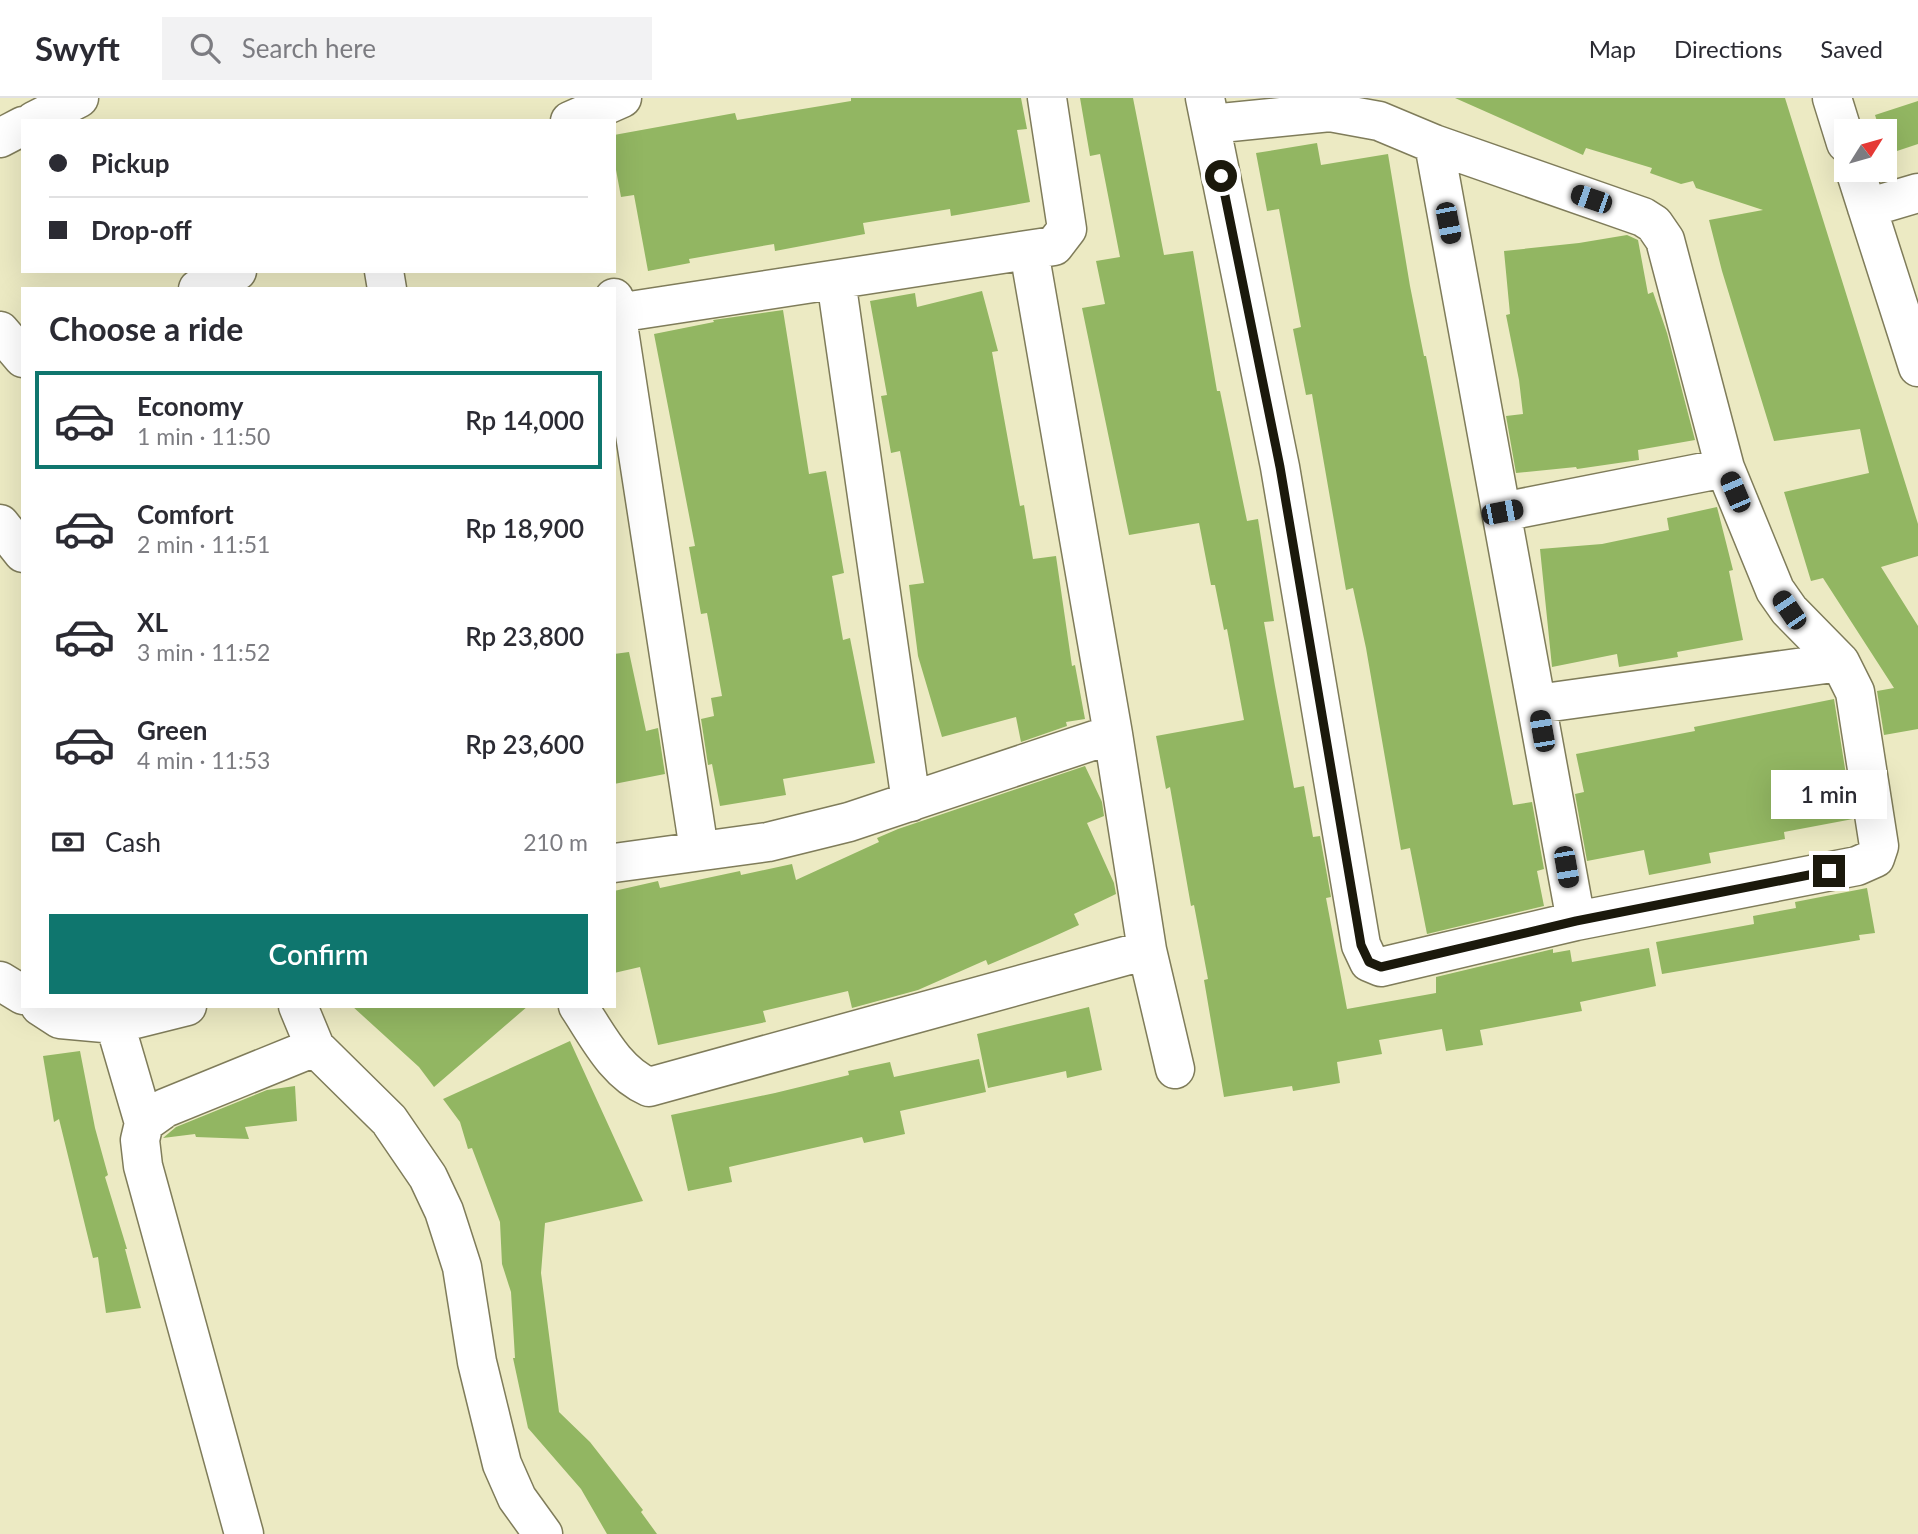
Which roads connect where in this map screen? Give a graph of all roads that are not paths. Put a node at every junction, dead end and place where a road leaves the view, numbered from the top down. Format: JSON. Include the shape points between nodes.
{"nodes":[{"id":1,"x":79,"y":98,"type":"edge"},
{"id":2,"x":619,"y":98,"type":"edge"},
{"id":3,"x":1046,"y":98,"type":"edge"},
{"id":4,"x":1832,"y":98,"type":"edge"},
{"id":5,"x":1208,"y":111,"type":"edge"},
{"id":6,"x":572,"y":114,"type":"edge"},
{"id":7,"x":38,"y":119,"type":"edge"},
{"id":8,"x":1839,"y":119,"type":"edge"},
{"id":9,"x":21,"y":128,"type":"edge"},
{"id":10,"x":0,"y":138,"type":"edge"},
{"id":11,"x":1434,"y":144,"type":"junction"},
{"id":12,"x":1859,"y":182,"type":"edge"},
{"id":13,"x":1918,"y":193,"type":"edge"},
{"id":14,"x":1867,"y":208,"type":"junction"},
{"id":15,"x":1029,"y":251,"type":"junction"},
{"id":16,"x":233,"y":273,"type":"edge"},
{"id":17,"x":836,"y":280,"type":"junction"},
{"id":18,"x":202,"y":287,"type":"edge"},
{"id":19,"x":616,"y":300,"type":"edge"},
{"id":20,"x":616,"y":307,"type":"edge"},
{"id":21,"x":0,"y":331,"type":"edge"},
{"id":22,"x":21,"y":356,"type":"edge"},
{"id":23,"x":1918,"y":367,"type":"edge"},
{"id":24,"x":1724,"y":468,"type":"junction"},
{"id":25,"x":1502,"y":512,"type":"junction"},
{"id":26,"x":0,"y":524,"type":"edge"},
{"id":27,"x":21,"y":551,"type":"edge"},
{"id":28,"x":1840,"y":662,"type":"junction"},
{"id":29,"x":1537,"y":704,"type":"junction"},
{"id":30,"x":1113,"y":734,"type":"junction"},
{"id":31,"x":911,"y":802,"type":"junction"},
{"id":32,"x":699,"y":850,"type":"junction"},
{"id":33,"x":616,"y":863,"type":"edge"},
{"id":34,"x":1576,"y":921,"type":"junction"},
{"id":35,"x":1147,"y":950,"type":"junction"},
{"id":36,"x":0,"y":981,"type":"edge"},
{"id":37,"x":21,"y":994,"type":"edge"},
{"id":38,"x":43,"y":1008,"type":"edge"},
{"id":39,"x":179,"y":1008,"type":"edge"},
{"id":40,"x":299,"y":1008,"type":"edge"},
{"id":41,"x":579,"y":1008,"type":"edge"},
{"id":42,"x":115,"y":1024,"type":"junction"},
{"id":43,"x":315,"y":1046,"type":"junction"},
{"id":44,"x":1175,"y":1069,"type":"dead end"},
{"id":45,"x":144,"y":1123,"type":"junction"},
{"id":46,"x":244,"y":1534,"type":"edge"},
{"id":47,"x":543,"y":1534,"type":"edge"}],
"edges":[{"from":1,"to":7,"type":"street"},
{"from":2,"to":6,"type":"street"},
{"from":3,"to":15,"type":"street","via":[[1067,229],[1054,246]]},
{"from":4,"to":8,"type":"street"},
{"from":5,"to":11,"type":"street","via":[[1330,112],[1379,121]]},
{"from":5,"to":34,"type":"street","via":[[1280,467],[1364,954],[1381,967]]},
{"from":9,"to":10,"type":"street"},
{"from":11,"to":24,"type":"street","via":[[1654,224],[1665,240]]},
{"from":11,"to":25,"type":"street"},
{"from":12,"to":14,"type":"street"},
{"from":13,"to":14,"type":"street"},
{"from":14,"to":23,"type":"street"},
{"from":15,"to":17,"type":"street"},
{"from":15,"to":30,"type":"street"},
{"from":16,"to":18,"type":"street"},
{"from":17,"to":19,"type":"street"},
{"from":17,"to":31,"type":"street"},
{"from":20,"to":32,"type":"street"},
{"from":21,"to":22,"type":"street"},
{"from":24,"to":25,"type":"street"},
{"from":24,"to":28,"type":"street","via":[[1775,590]]},
{"from":25,"to":29,"type":"street"},
{"from":26,"to":27,"type":"street"},
{"from":28,"to":29,"type":"street"},
{"from":28,"to":34,"type":"street","via":[[1855,692],[1880,846],[1875,858],[1857,866]]},
{"from":29,"to":34,"type":"street"},
{"from":30,"to":31,"type":"street"},
{"from":30,"to":35,"type":"street"},
{"from":31,"to":32,"type":"street","via":[[768,842]]},
{"from":32,"to":33,"type":"street"},
{"from":35,"to":41,"type":"street","via":[[649,1087],[626,1073]]},
{"from":35,"to":44,"type":"street"},
{"from":36,"to":37,"type":"street"},
{"from":38,"to":42,"type":"street","via":[[60,1019]]},
{"from":39,"to":42,"type":"street"},
{"from":40,"to":43,"type":"street"},
{"from":42,"to":45,"type":"street"},
{"from":43,"to":45,"type":"street","via":[[165,1108]]},
{"from":43,"to":47,"type":"street","via":[[389,1120],[428,1177],[444,1211],[462,1267],[477,1362],[502,1464],[517,1498]]},
{"from":45,"to":46,"type":"street","via":[[140,1140],[143,1166]]}]}
